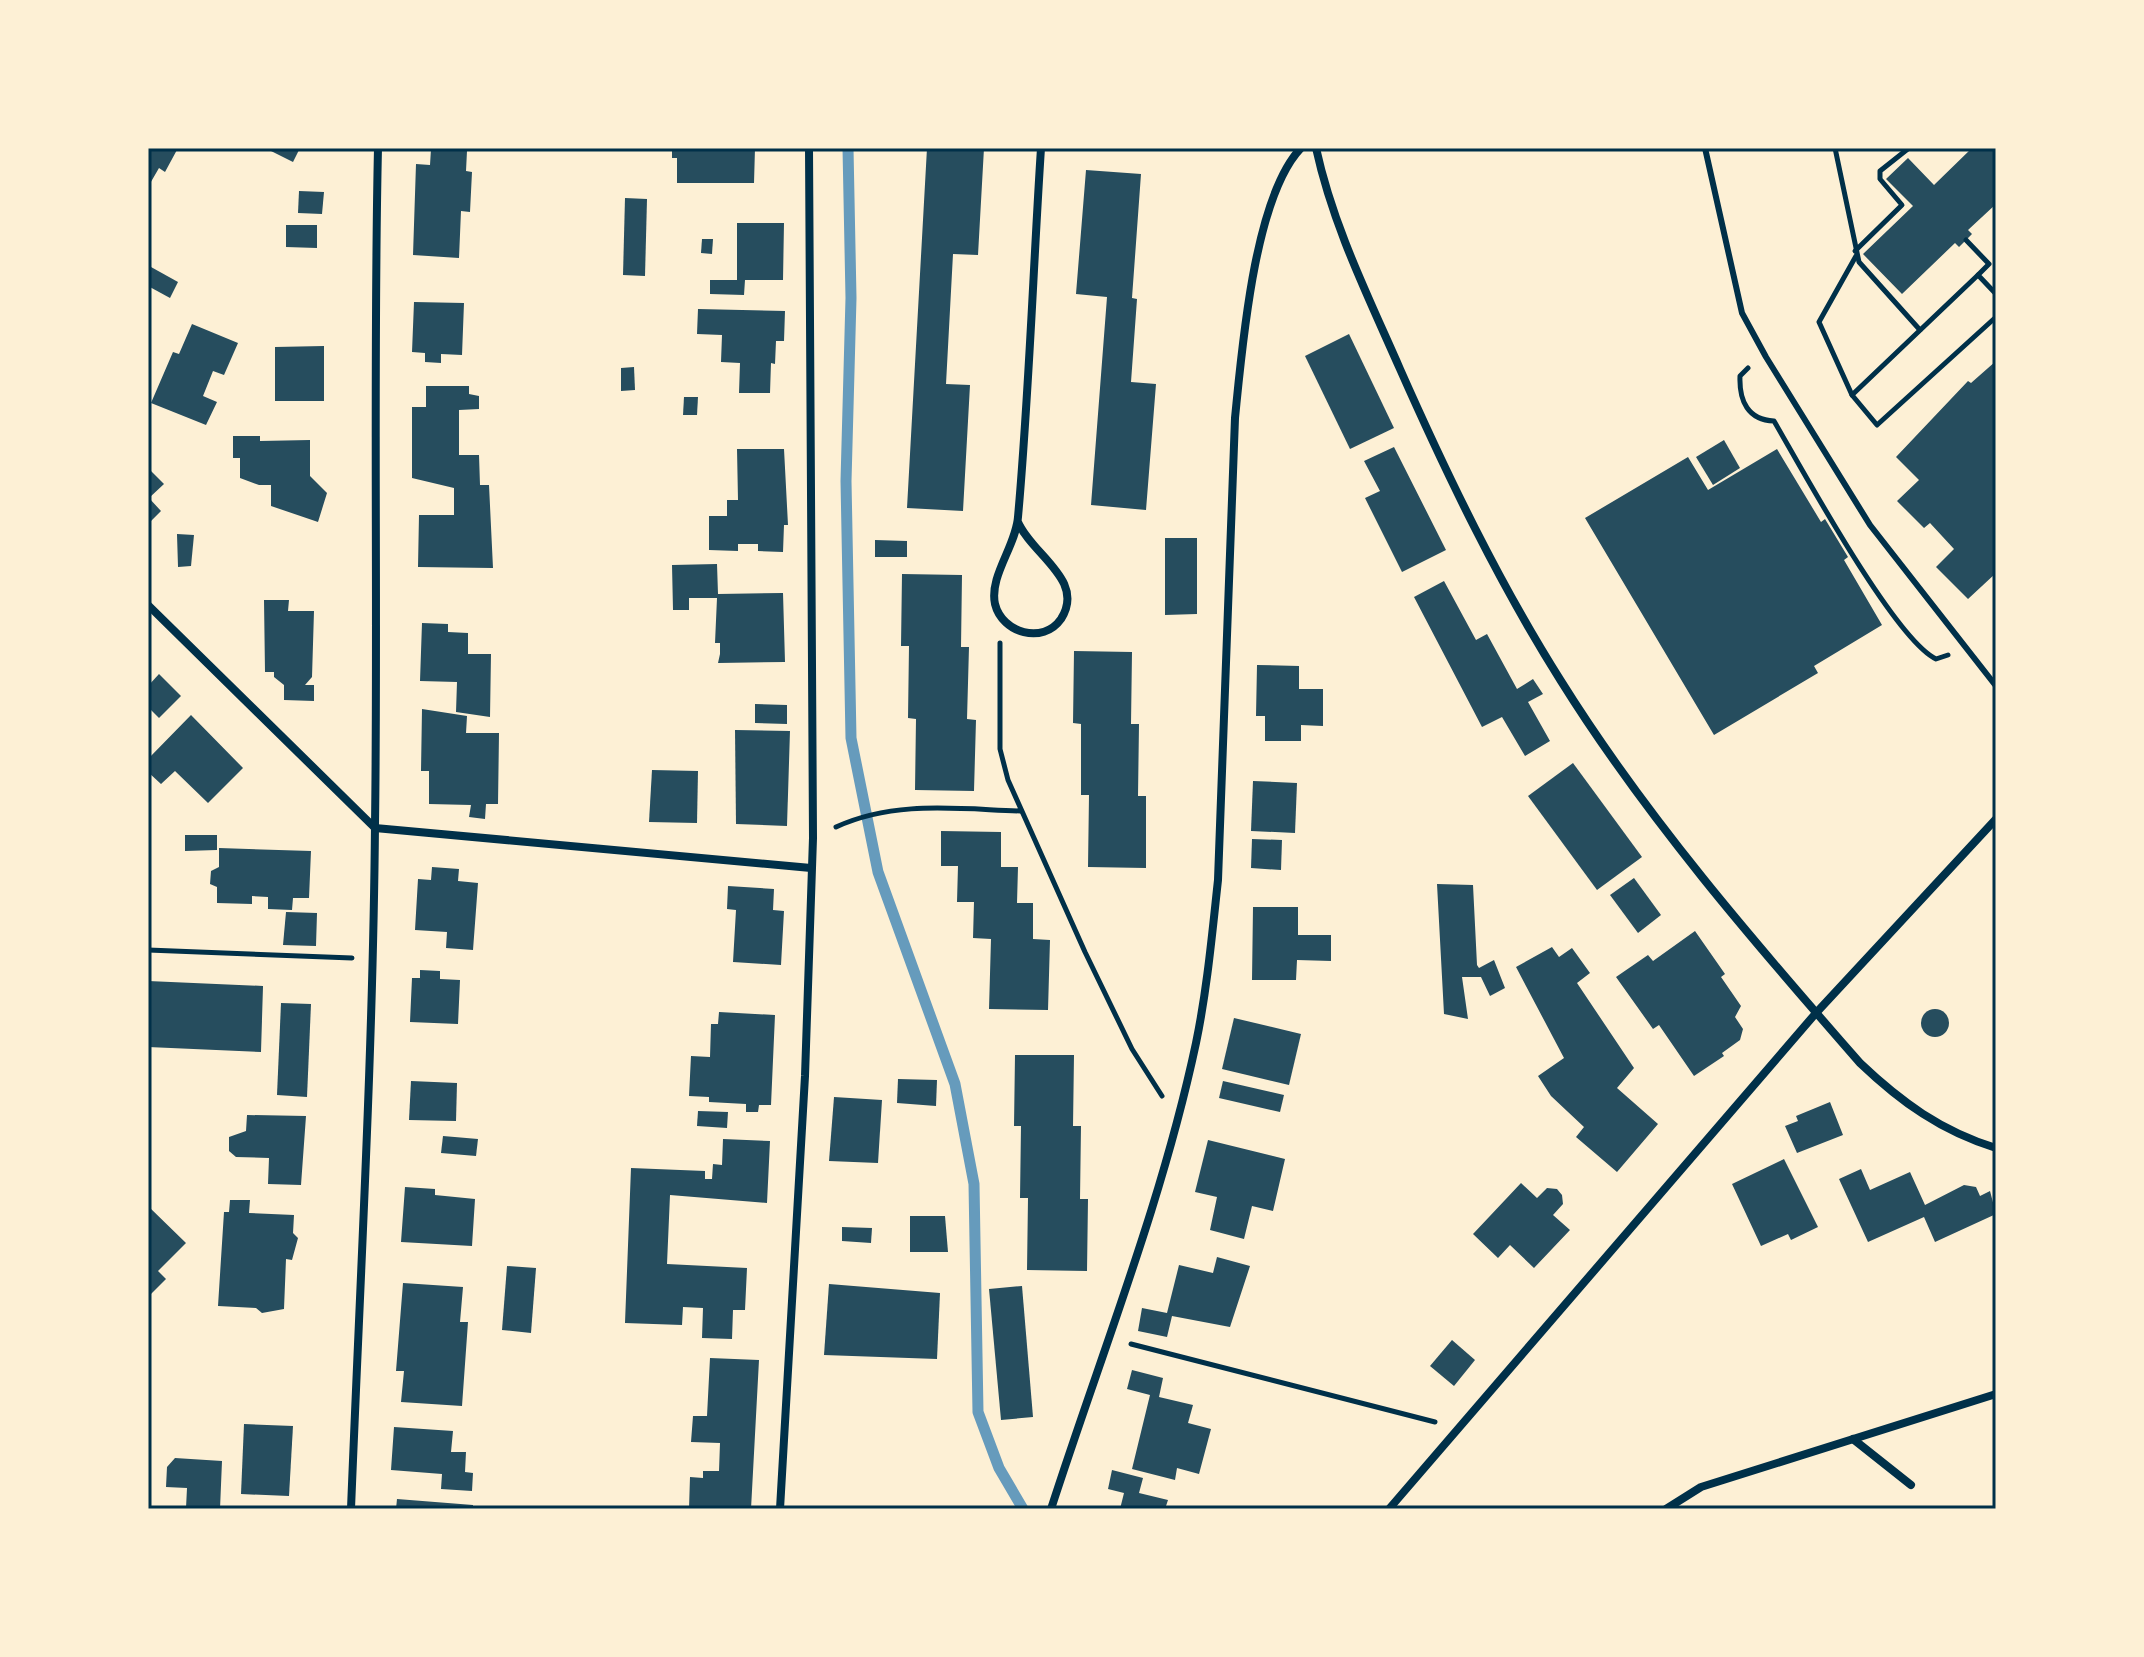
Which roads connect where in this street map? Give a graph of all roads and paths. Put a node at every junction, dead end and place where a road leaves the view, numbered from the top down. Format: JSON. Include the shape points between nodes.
{"nodes":[{"id":1,"x":378,"y":148,"type":"edge"},
{"id":2,"x":809,"y":148,"type":"edge"},
{"id":3,"x":1041,"y":148,"type":"edge"},
{"id":4,"x":1301,"y":148,"type":"edge"},
{"id":5,"x":1316,"y":148,"type":"edge"},
{"id":6,"x":1705,"y":148,"type":"edge"},
{"id":7,"x":1835,"y":148,"type":"edge"},
{"id":8,"x":1909,"y":148,"type":"edge"},
{"id":9,"x":1966,"y":240,"type":"dead end"},
{"id":10,"x":1855,"y":254,"type":"junction"},
{"id":11,"x":1978,"y":275,"type":"junction"},
{"id":12,"x":1996,"y":294,"type":"edge"},
{"id":13,"x":1996,"y":317,"type":"edge"},
{"id":14,"x":1920,"y":330,"type":"junction"},
{"id":15,"x":1766,"y":357,"type":"junction"},
{"id":16,"x":1852,"y":395,"type":"junction"},
{"id":17,"x":1018,"y":522,"type":"junction"},
{"id":18,"x":148,"y":605,"type":"edge"},
{"id":19,"x":1000,"y":618,"type":"junction"},
{"id":20,"x":1963,"y":646,"type":"junction"},
{"id":21,"x":1996,"y":686,"type":"edge"},
{"id":22,"x":1021,"y":811,"type":"junction"},
{"id":23,"x":859,"y":816,"type":"dead end"},
{"id":24,"x":1996,"y":819,"type":"edge"},
{"id":25,"x":375,"y":828,"type":"junction"},
{"id":26,"x":811,"y":868,"type":"junction"},
{"id":27,"x":148,"y":950,"type":"edge"},
{"id":28,"x":373,"y":959,"type":"junction"},
{"id":29,"x":1816,"y":1013,"type":"junction"},
{"id":30,"x":1178,"y":1120,"type":"junction"},
{"id":31,"x":1996,"y":1148,"type":"edge"},
{"id":32,"x":1129,"y":1344,"type":"dead end"},
{"id":33,"x":1996,"y":1394,"type":"edge"},
{"id":34,"x":1431,"y":1421,"type":"dead end"},
{"id":35,"x":1853,"y":1439,"type":"junction"},
{"id":36,"x":1911,"y":1485,"type":"dead end"},
{"id":37,"x":351,"y":1509,"type":"edge"},
{"id":38,"x":780,"y":1509,"type":"edge"},
{"id":39,"x":1051,"y":1509,"type":"edge"},
{"id":40,"x":1389,"y":1509,"type":"edge"},
{"id":41,"x":1666,"y":1509,"type":"edge"}],
"edges":[{"from":1,"to":25,"type":"street","via":[[373,367]]},
{"from":2,"to":26,"type":"street"},
{"from":3,"to":17,"type":"street"},
{"from":4,"to":30,"type":"street","via":[[1284,168],[1274,198],[1241,356],[1218,880],[1203,999]]},
{"from":5,"to":29,"type":"street","via":[[1336,221],[1417,407],[1537,641],[1653,811]]},
{"from":6,"to":15,"type":"lane","via":[[1742,313]]},
{"from":7,"to":10,"type":"path"},
{"from":8,"to":10,"type":"path","via":[[1880,171],[1880,179],[1902,205]]},
{"from":9,"to":11,"type":"path","via":[[1989,264]]},
{"from":10,"to":14,"type":"path"},
{"from":10,"to":16,"type":"path","via":[[1819,322]]},
{"from":11,"to":12,"type":"path"},
{"from":11,"to":14,"type":"path"},
{"from":13,"to":16,"type":"path","via":[[1877,425]]},
{"from":14,"to":16,"type":"path"},
{"from":15,"to":20,"type":"lane","via":[[1870,525]]},
{"from":15,"to":20,"type":"path","via":[[1740,376],[1739,389],[1749,413],[1759,421],[1774,421],[1883,602],[1916,645],[1936,659]]},
{"from":17,"to":19,"type":"street","via":[[997,582]]},
{"from":17,"to":19,"type":"street","via":[[1029,545],[1064,582],[1067,603],[1057,624],[1033,634],[1012,629]]},
{"from":18,"to":25,"type":"street"},
{"from":19,"to":22,"type":"path","via":[[1000,749]]},
{"from":20,"to":21,"type":"lane"},
{"from":22,"to":23,"type":"path","via":[[903,808]]},
{"from":22,"to":30,"type":"path","via":[[1132,1049]]},
{"from":24,"to":29,"type":"street"},
{"from":25,"to":26,"type":"street"},
{"from":25,"to":28,"type":"street"},
{"from":26,"to":38,"type":"street","via":[[805,1076]]},
{"from":27,"to":28,"type":"path"},
{"from":28,"to":37,"type":"street"},
{"from":29,"to":31,"type":"street","via":[[1860,1063],[1915,1111],[1957,1136]]},
{"from":29,"to":40,"type":"street"},
{"from":30,"to":39,"type":"street"},
{"from":32,"to":34,"type":"path"},
{"from":33,"to":35,"type":"street"},
{"from":35,"to":36,"type":"street"},
{"from":35,"to":41,"type":"street","via":[[1701,1487]]}]}
